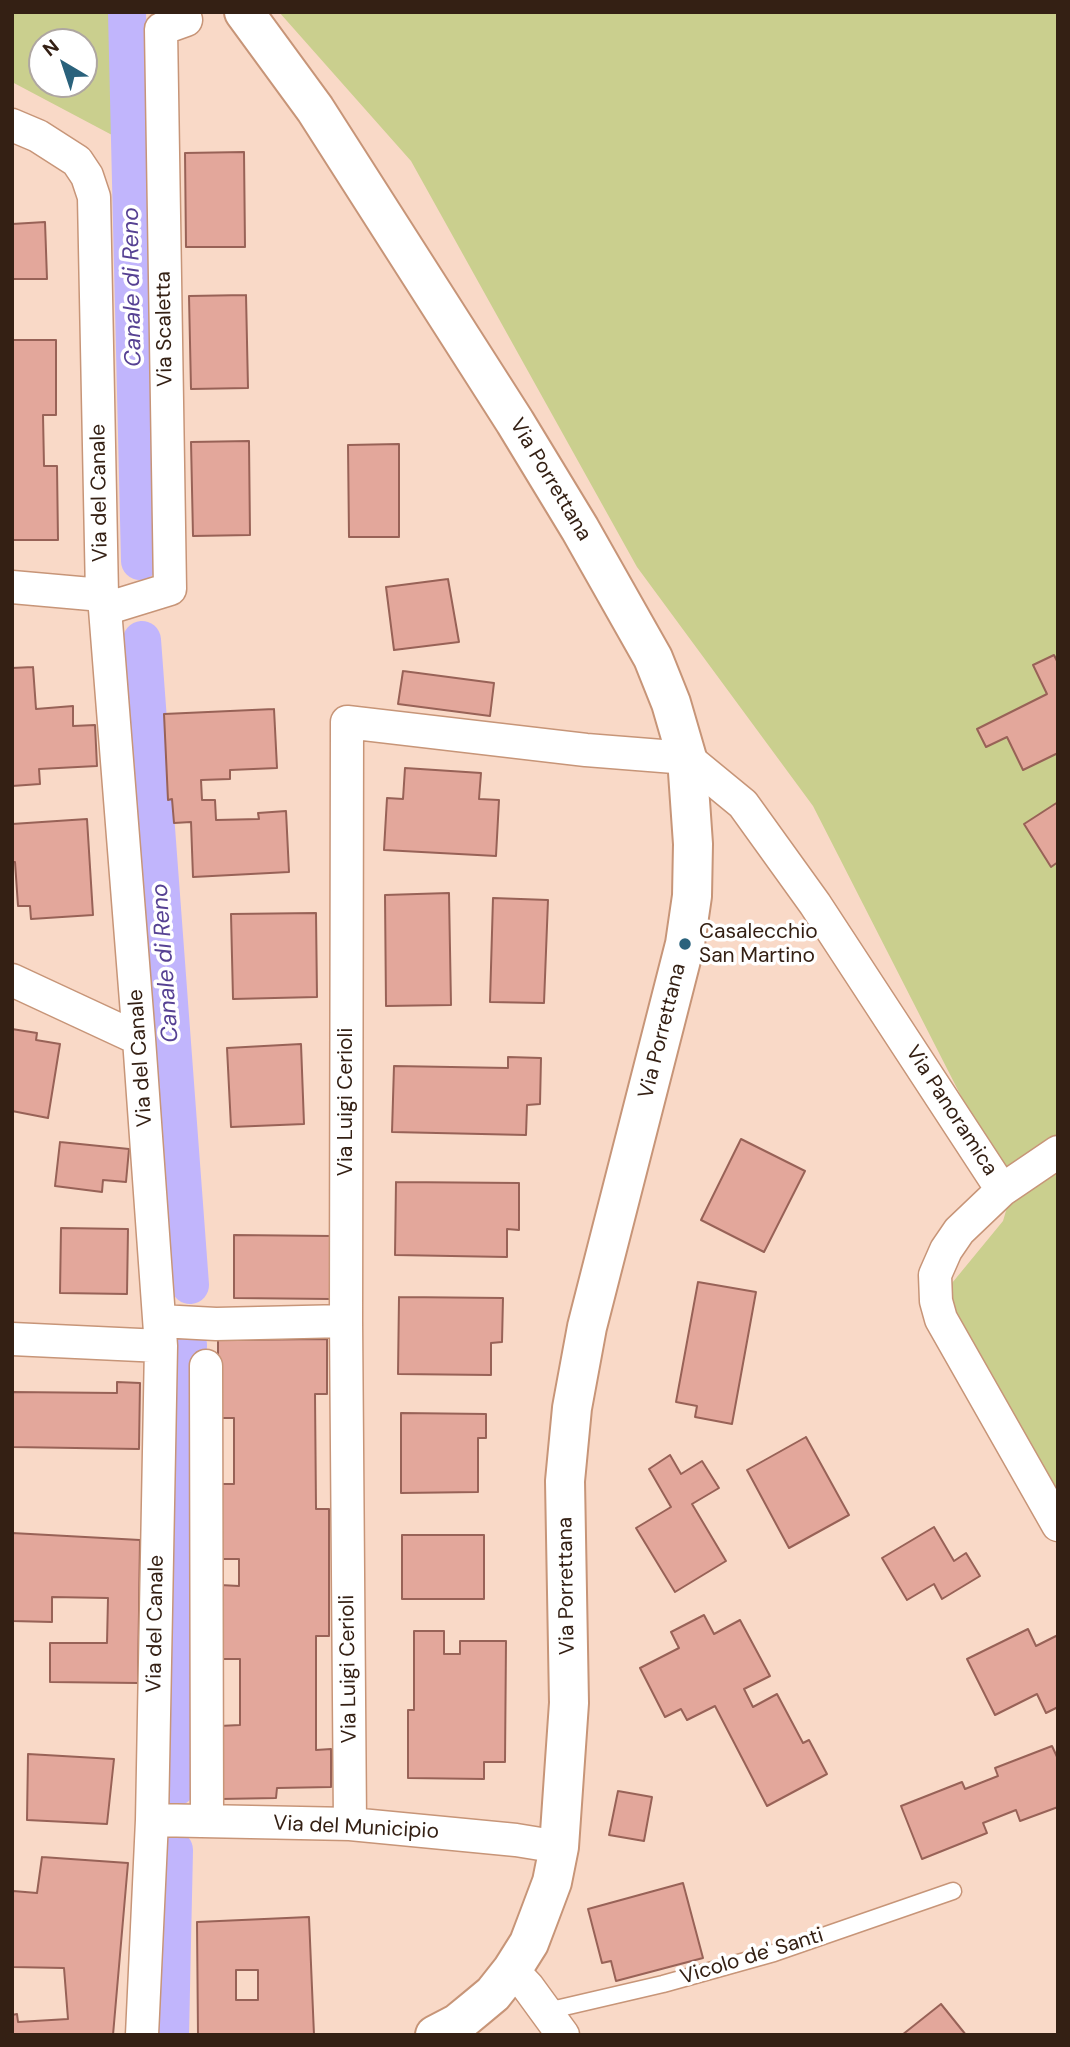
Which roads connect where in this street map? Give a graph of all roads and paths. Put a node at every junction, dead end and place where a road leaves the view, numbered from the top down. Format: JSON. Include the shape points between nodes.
{"nodes":[{"id":1,"x":244,"y":12,"type":"edge"},
{"id":2,"x":186,"y":20,"type":"dead end"},
{"id":3,"x":12,"y":125,"type":"edge"},
{"id":4,"x":12,"y":587,"type":"edge"},
{"id":5,"x":103,"y":602,"type":"junction"},
{"id":6,"x":687,"y":758,"type":"junction"},
{"id":7,"x":12,"y":980,"type":"edge"},
{"id":8,"x":139,"y":1039,"type":"junction"},
{"id":9,"x":1058,"y":1152,"type":"edge"},
{"id":10,"x":1002,"y":1189,"type":"junction"},
{"id":11,"x":346,"y":1321,"type":"junction"},
{"id":12,"x":160,"y":1334,"type":"junction"},
{"id":13,"x":12,"y":1339,"type":"edge"},
{"id":14,"x":205,"y":1366,"type":"dead end"},
{"id":15,"x":1058,"y":1525,"type":"edge"},
{"id":16,"x":152,"y":1820,"type":"junction"},
{"id":17,"x":208,"y":1821,"type":"junction"},
{"id":18,"x":351,"y":1824,"type":"junction"},
{"id":19,"x":559,"y":1847,"type":"junction"},
{"id":20,"x":953,"y":1891,"type":"dead end"},
{"id":21,"x":512,"y":1970,"type":"junction"},
{"id":22,"x":555,"y":2023,"type":"edge"},
{"id":23,"x":142,"y":2035,"type":"edge"},
{"id":24,"x":435,"y":2035,"type":"edge"}],
"edges":[{"from":1,"to":6,"type":"main road","name":"Via Porrettana","via":[[323,121],[580,529],[653,658]]},
{"from":2,"to":5,"type":"street","name":"Via Scaletta","via":[[161,29],[170,589]]},
{"from":3,"to":5,"type":"street","name":"Via del Canale","via":[[77,161],[94,197]]},
{"from":4,"to":5,"type":"street"},
{"from":5,"to":8,"type":"street","name":"Via del Canale"},
{"from":6,"to":10,"type":"street","name":"Via Panoramica","via":[[743,804],[822,914]]},
{"from":6,"to":11,"type":"street","name":"Via Luigi Cerioli","via":[[347,722]]},
{"from":6,"to":19,"type":"main road","name":"Via Porrettana","via":[[693,844],[685,944],[587,1327],[572,1408],[565,1481],[569,1703]]},
{"from":7,"to":8,"type":"street"},
{"from":8,"to":12,"type":"street","name":"Via del Canale"},
{"from":9,"to":10,"type":"street"},
{"from":10,"to":15,"type":"street","name":"Via Panoramica","via":[[958,1231],[946,1250],[935,1275],[936,1301],[941,1319]]},
{"from":11,"to":12,"type":"street","via":[[216,1324]]},
{"from":11,"to":18,"type":"street","name":"Via Luigi Cerioli"},
{"from":12,"to":13,"type":"street"},
{"from":12,"to":16,"type":"street","name":"Via del Canale"},
{"from":14,"to":17,"type":"street"},
{"from":16,"to":17,"type":"street","name":"Via del Municipio"},
{"from":16,"to":23,"type":"street","name":"Via del Canale"},
{"from":17,"to":18,"type":"street","name":"Via del Municipio"},
{"from":18,"to":19,"type":"street","name":"Via del Municipio"},
{"from":19,"to":21,"type":"main road","name":"Via Porrettana","via":[[552,1882],[529,1943]]},
{"from":20,"to":22,"type":"lane","name":"Vicolo de' Santi"},
{"from":21,"to":22,"type":"street"},
{"from":21,"to":24,"type":"main road","name":"Via Porrettana","via":[[493,1994]]}]}
